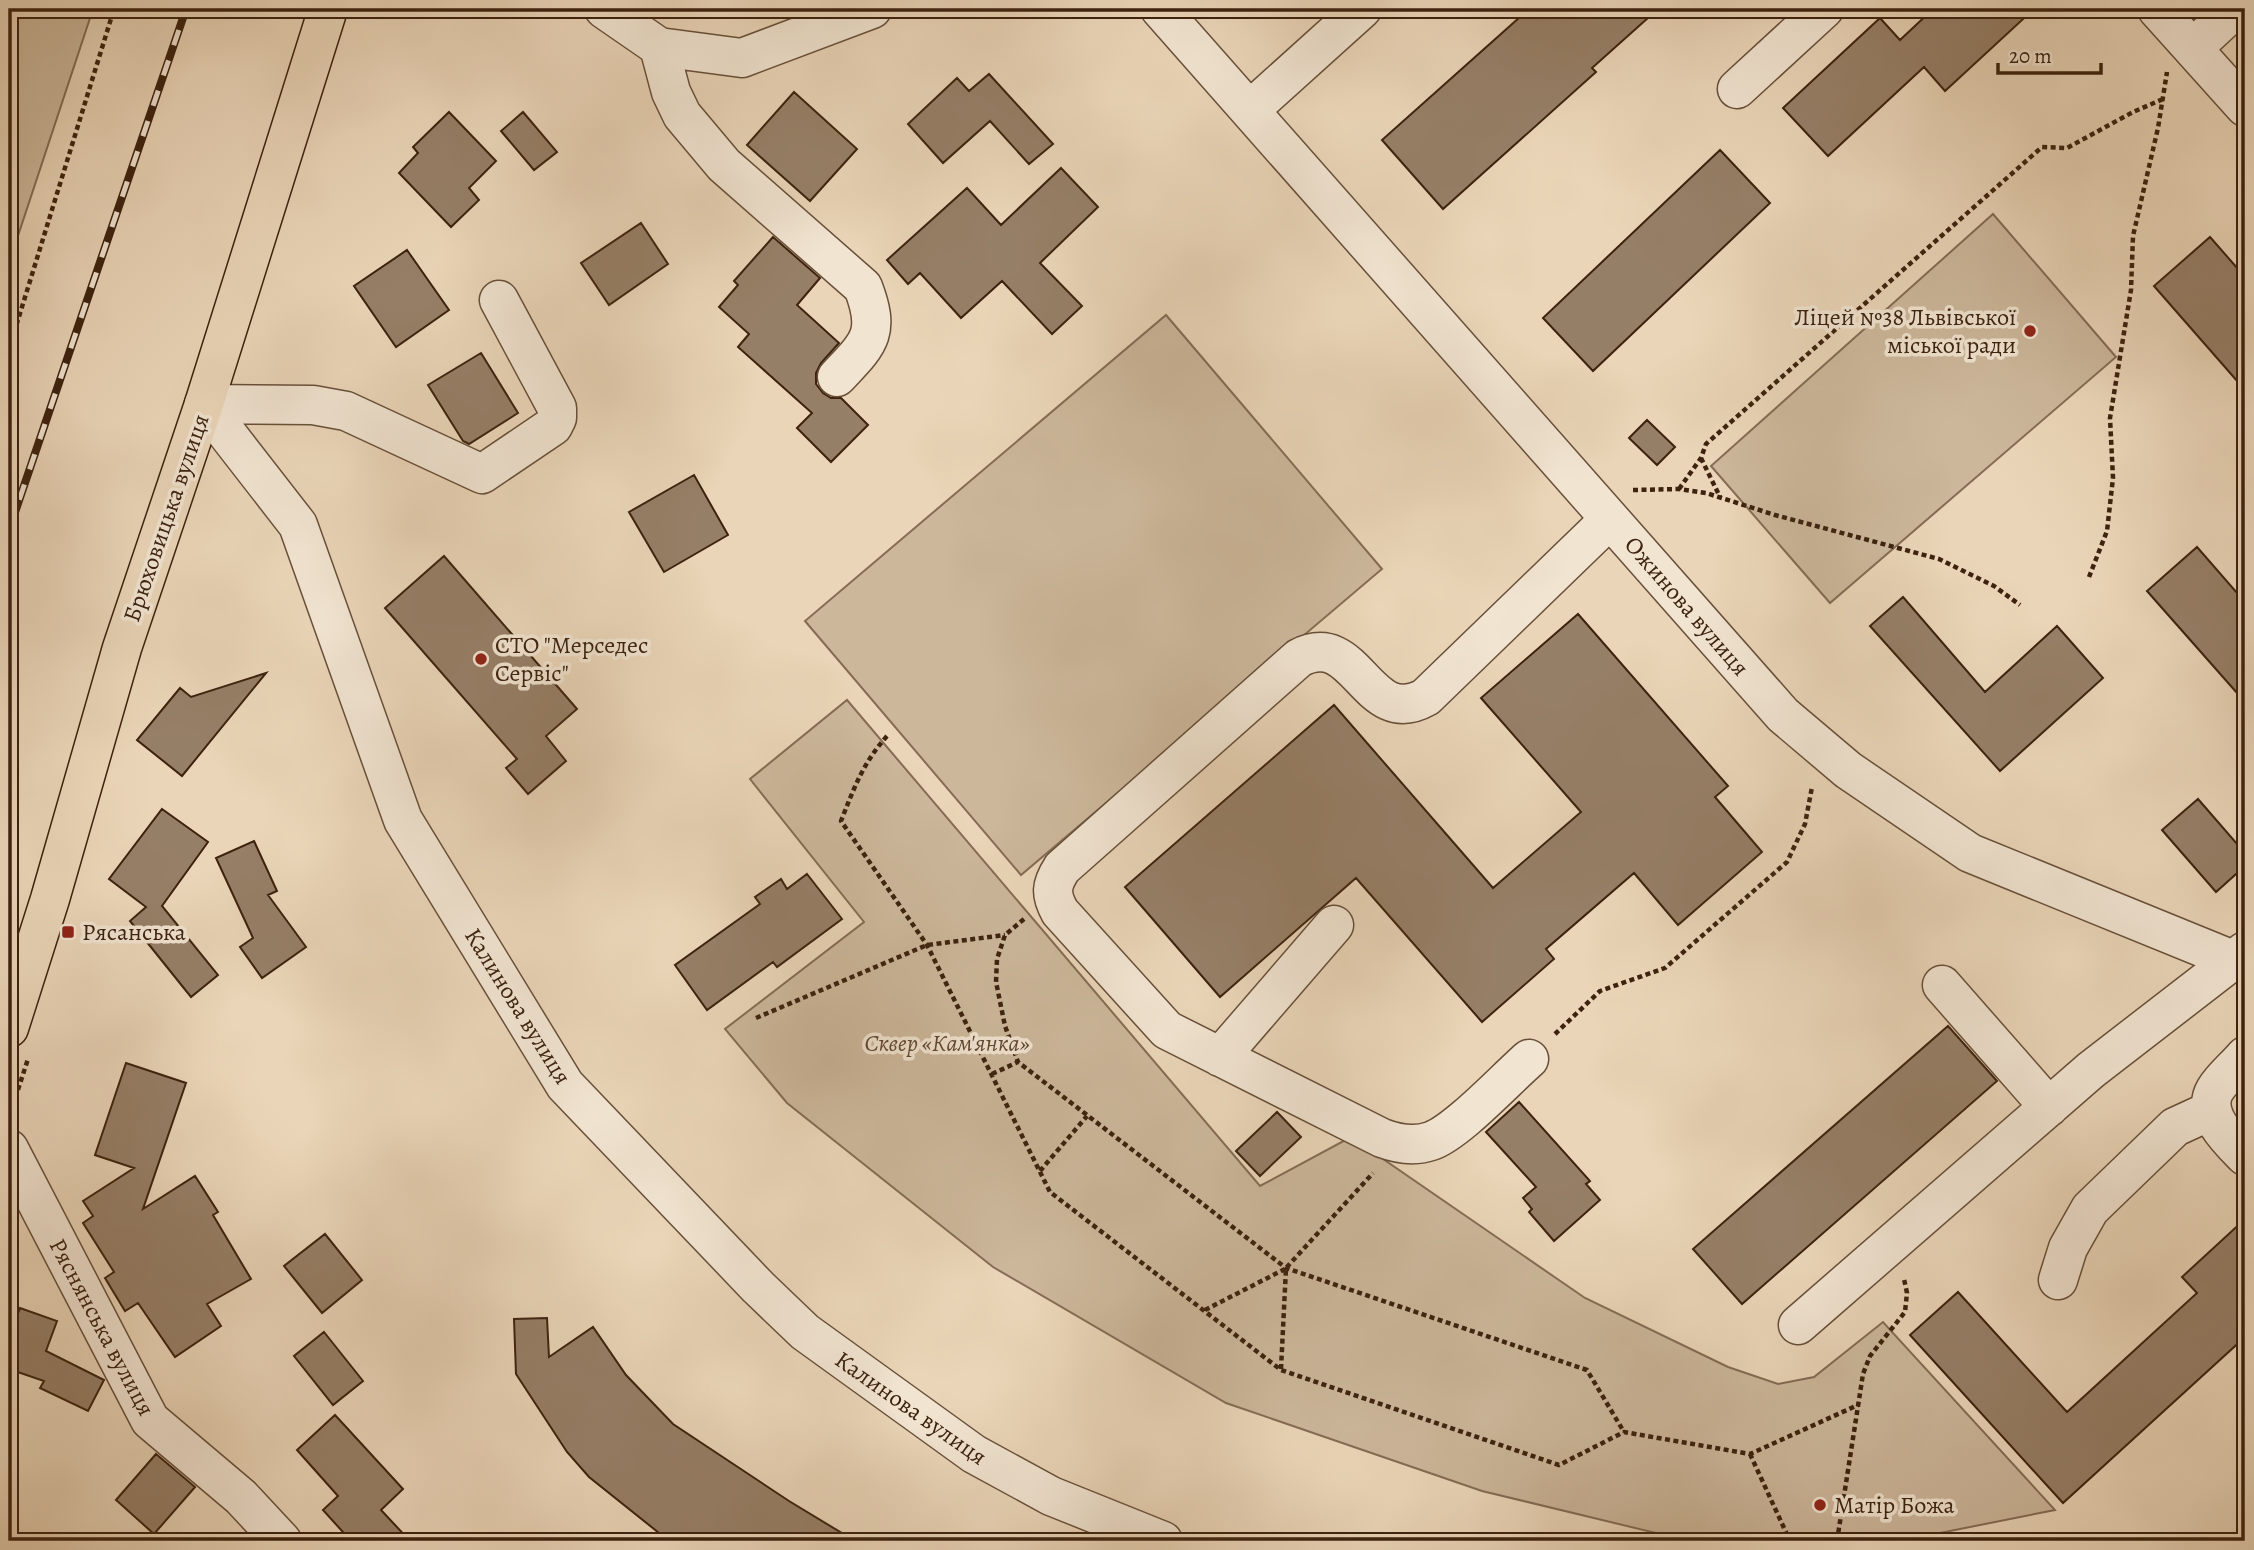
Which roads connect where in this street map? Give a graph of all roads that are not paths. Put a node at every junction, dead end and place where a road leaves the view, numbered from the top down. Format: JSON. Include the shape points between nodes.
{"nodes":[{"id":1,"x":328,"y":9,"type":"edge"},
{"id":2,"x":604,"y":9,"type":"edge"},
{"id":3,"x":872,"y":9,"type":"edge"},
{"id":4,"x":1160,"y":9,"type":"edge"},
{"id":5,"x":1362,"y":9,"type":"edge"},
{"id":6,"x":1824,"y":9,"type":"edge"},
{"id":7,"x":2157,"y":9,"type":"edge"},
{"id":8,"x":2235,"y":9,"type":"edge"},
{"id":9,"x":833,"y":16,"type":"edge"},
{"id":10,"x":659,"y":47,"type":"junction"},
{"id":11,"x":2180,"y":57,"type":"junction"},
{"id":12,"x":1737,"y":89,"type":"dead end"},
{"id":13,"x":2245,"y":107,"type":"edge"},
{"id":14,"x":1250,"y":110,"type":"junction"},
{"id":15,"x":499,"y":300,"type":"dead end"},
{"id":16,"x":838,"y":377,"type":"dead end"},
{"id":17,"x":204,"y":404,"type":"junction"},
{"id":18,"x":1599,"y":506,"type":"junction"},
{"id":19,"x":1334,"y":925,"type":"dead end"},
{"id":20,"x":2239,"y":956,"type":"edge"},
{"id":21,"x":1942,"y":985,"type":"dead end"},
{"id":22,"x":9,"y":1028,"type":"edge"},
{"id":23,"x":2245,"y":1056,"type":"edge"},
{"id":24,"x":1220,"y":1057,"type":"junction"},
{"id":25,"x":1529,"y":1059,"type":"road end"},
{"id":26,"x":2049,"y":1107,"type":"junction"},
{"id":27,"x":2212,"y":1110,"type":"junction"},
{"id":28,"x":9,"y":1149,"type":"edge"},
{"id":29,"x":2245,"y":1156,"type":"edge"},
{"id":30,"x":2058,"y":1280,"type":"dead end"},
{"id":31,"x":1798,"y":1325,"type":"dead end"},
{"id":32,"x":282,"y":1541,"type":"edge"},
{"id":33,"x":1163,"y":1541,"type":"edge"}],
"edges":[{"from":1,"to":17,"type":"main road","name":"Брюховицька вулиця"},
{"from":2,"to":10,"type":"street"},
{"from":3,"to":9,"type":"street"},
{"from":4,"to":14,"type":"street","name":"Ожинова вулиця"},
{"from":5,"to":14,"type":"street"},
{"from":6,"to":12,"type":"street"},
{"from":7,"to":11,"type":"street"},
{"from":8,"to":11,"type":"street"},
{"from":9,"to":10,"type":"street","via":[[742,58]]},
{"from":10,"to":16,"type":"street","via":[[682,115],[724,165],[863,287],[872,310],[870,337]]},
{"from":11,"to":13,"type":"street"},
{"from":14,"to":18,"type":"street","name":"Ожинова вулиця"},
{"from":15,"to":17,"type":"street","via":[[557,408],[557,418],[553,426],[482,474],[346,411],[313,405]]},
{"from":17,"to":22,"type":"main road","name":"Брюховицька вулиця","via":[[122,648]]},
{"from":17,"to":33,"type":"street","name":"Калинова вулиця","via":[[298,525],[403,820],[565,1085],[805,1332],[974,1454],[1051,1496]]},
{"from":18,"to":20,"type":"street","name":"Ожинова вулиця","via":[[1783,715],[1848,770],[1970,853]]},
{"from":18,"to":24,"type":"street","via":[[1426,697],[1397,705],[1383,698],[1340,658],[1327,651],[1312,651],[1062,868],[1053,881],[1052,898],[1060,912],[1167,1030]]},
{"from":19,"to":24,"type":"street"},
{"from":20,"to":26,"type":"street"},
{"from":21,"to":26,"type":"street"},
{"from":23,"to":27,"type":"street","via":[[2214,1091]]},
{"from":24,"to":25,"type":"street","via":[[1399,1144],[1418,1144],[1441,1136]]},
{"from":26,"to":31,"type":"street"},
{"from":27,"to":29,"type":"street","via":[[2221,1130]]},
{"from":27,"to":30,"type":"street","via":[[2175,1127],[2090,1209],[2068,1248]]},
{"from":28,"to":32,"type":"street","name":"Ряснянська вулиця","via":[[150,1420],[241,1497]]}]}
